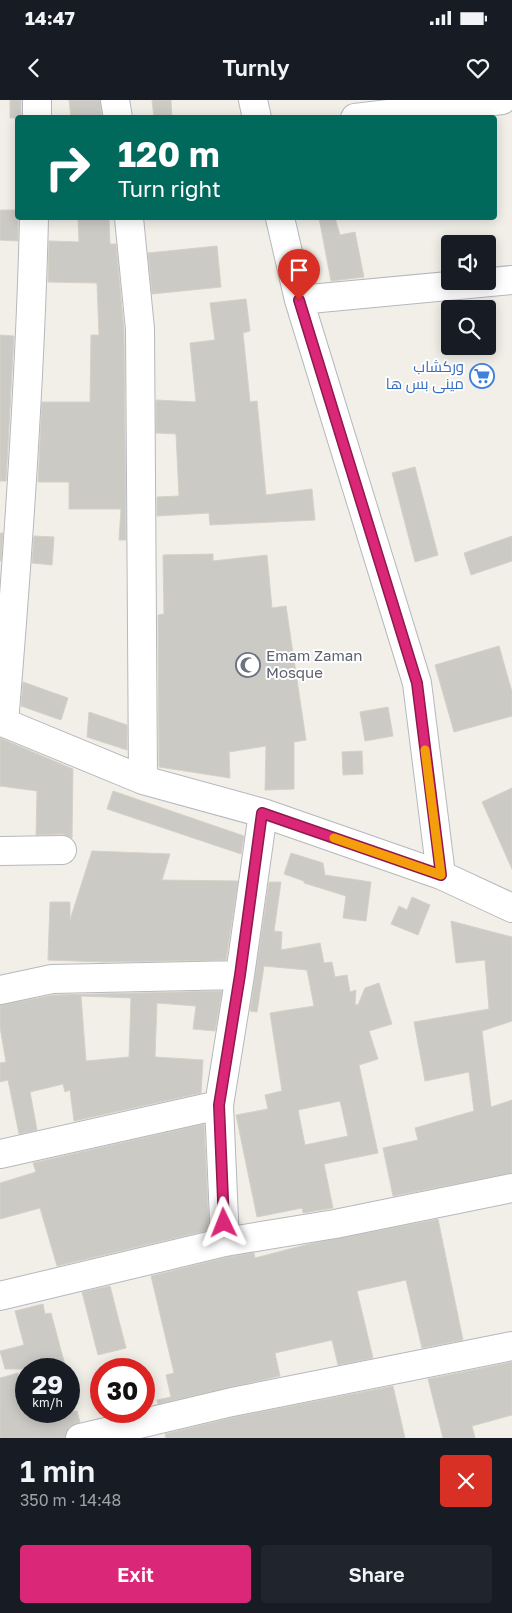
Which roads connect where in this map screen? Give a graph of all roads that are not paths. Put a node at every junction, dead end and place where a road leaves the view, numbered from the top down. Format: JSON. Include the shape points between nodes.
{"nodes":[{"id":1,"x":37,"y":100,"type":"edge"},
{"id":2,"x":115,"y":100,"type":"edge"},
{"id":3,"x":253,"y":100,"type":"edge"},
{"id":4,"x":502,"y":100,"type":"edge"},
{"id":5,"x":37,"y":115,"type":"edge"},
{"id":6,"x":118,"y":115,"type":"edge"},
{"id":7,"x":256,"y":115,"type":"edge"},
{"id":8,"x":380,"y":115,"type":"edge"},
{"id":9,"x":34,"y":220,"type":"edge"},
{"id":10,"x":129,"y":220,"type":"edge"},
{"id":11,"x":280,"y":220,"type":"edge"},
{"id":12,"x":512,"y":280,"type":"edge"},
{"id":13,"x":299,"y":300,"type":"junction"},
{"id":14,"x":2,"y":722,"type":"edge"},
{"id":15,"x":143,"y":780,"type":"junction"},
{"id":16,"x":262,"y":813,"type":"junction"},
{"id":17,"x":62,"y":850,"type":"dead end"},
{"id":18,"x":0,"y":851,"type":"edge"},
{"id":19,"x":441,"y":875,"type":"junction"},
{"id":20,"x":512,"y":908,"type":"edge"},
{"id":21,"x":240,"y":975,"type":"junction"},
{"id":22,"x":0,"y":990,"type":"edge"},
{"id":23,"x":219,"y":1105,"type":"junction"},
{"id":24,"x":0,"y":1154,"type":"edge"},
{"id":25,"x":512,"y":1188,"type":"edge"},
{"id":26,"x":225,"y":1242,"type":"junction"},
{"id":27,"x":0,"y":1296,"type":"edge"},
{"id":28,"x":512,"y":1346,"type":"edge"},
{"id":29,"x":80,"y":1438,"type":"edge"}],
"edges":[{"from":1,"to":5,"type":"street"},
{"from":2,"to":6,"type":"street"},
{"from":3,"to":7,"type":"street"},
{"from":4,"to":8,"type":"street"},
{"from":9,"to":14,"type":"street","via":[[23,489]]},
{"from":10,"to":15,"type":"street","via":[[140,329]]},
{"from":11,"to":13,"type":"street"},
{"from":12,"to":13,"type":"street"},
{"from":13,"to":19,"type":"street","via":[[417,683]]},
{"from":14,"to":15,"type":"street"},
{"from":15,"to":16,"type":"street"},
{"from":16,"to":19,"type":"street"},
{"from":16,"to":21,"type":"street"},
{"from":17,"to":18,"type":"street"},
{"from":19,"to":20,"type":"street"},
{"from":21,"to":22,"type":"street","via":[[52,979]]},
{"from":21,"to":23,"type":"street"},
{"from":23,"to":24,"type":"street"},
{"from":23,"to":26,"type":"street"},
{"from":25,"to":26,"type":"street","via":[[335,1224]]},
{"from":26,"to":27,"type":"street"},
{"from":28,"to":29,"type":"street","via":[[232,1402]]}]}
